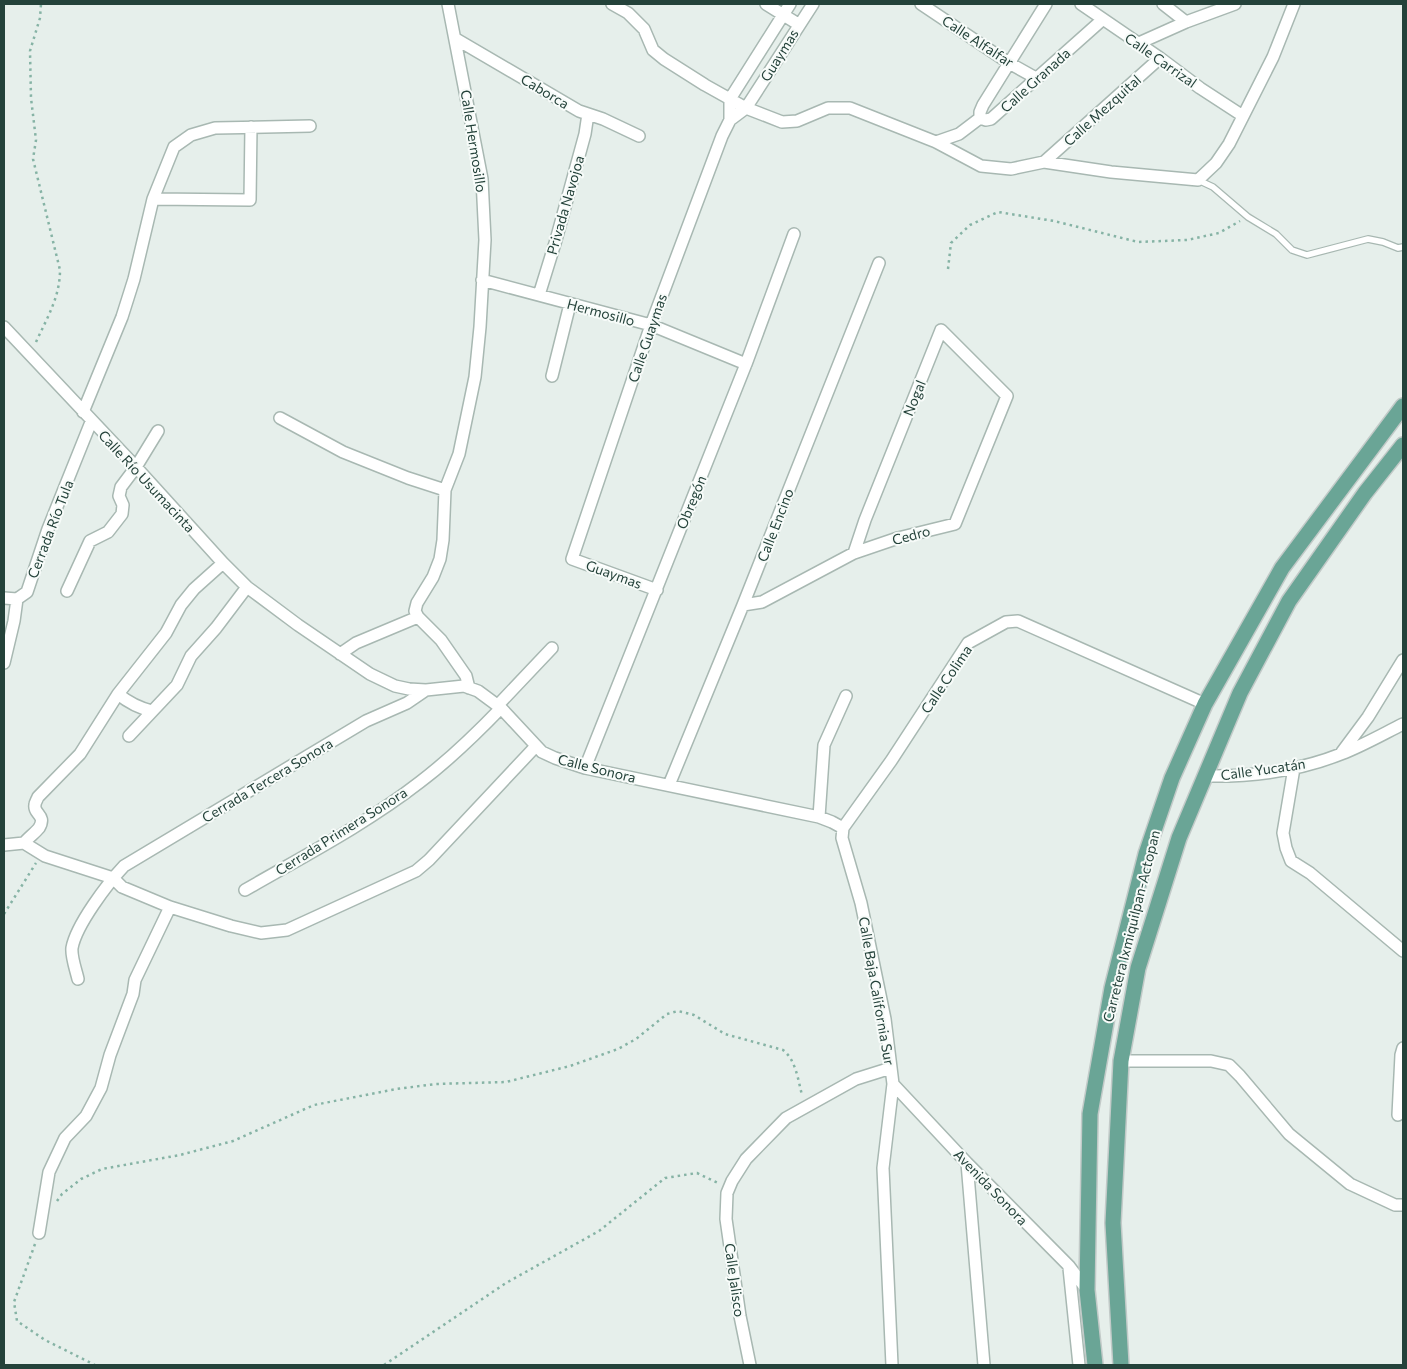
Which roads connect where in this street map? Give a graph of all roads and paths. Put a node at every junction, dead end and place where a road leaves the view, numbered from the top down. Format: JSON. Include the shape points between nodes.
{"nodes":[{"id":1,"x":41,"y":4,"type":"edge"},
{"id":2,"x":448,"y":4,"type":"edge"},
{"id":3,"x":612,"y":4,"type":"edge"},
{"id":4,"x":766,"y":4,"type":"edge"},
{"id":5,"x":790,"y":4,"type":"edge"},
{"id":6,"x":813,"y":4,"type":"edge"},
{"id":7,"x":921,"y":4,"type":"edge"},
{"id":8,"x":1046,"y":4,"type":"edge"},
{"id":9,"x":1081,"y":4,"type":"edge"},
{"id":10,"x":1163,"y":4,"type":"edge"},
{"id":11,"x":1235,"y":4,"type":"edge"},
{"id":12,"x":1294,"y":4,"type":"edge"},
{"id":13,"x":782,"y":15,"type":"junction"},
{"id":14,"x":1102,"y":20,"type":"junction"},
{"id":15,"x":1186,"y":22,"type":"junction"},
{"id":16,"x":798,"y":24,"type":"junction"},
{"id":17,"x":456,"y":39,"type":"junction"},
{"id":18,"x":1139,"y":44,"type":"junction"},
{"id":19,"x":1160,"y":58,"type":"junction"},
{"id":20,"x":1009,"y":63,"type":"junction"},
{"id":21,"x":1036,"y":78,"type":"junction"},
{"id":22,"x":730,"y":99,"type":"junction"},
{"id":23,"x":746,"y":108,"type":"junction"},
{"id":24,"x":588,"y":114,"type":"junction"},
{"id":25,"x":1243,"y":116,"type":"junction"},
{"id":26,"x":980,"y":118,"type":"junction"},
{"id":27,"x":730,"y":120,"type":"junction"},
{"id":28,"x":310,"y":126,"type":"dead end"},
{"id":29,"x":251,"y":127,"type":"junction"},
{"id":30,"x":639,"y":136,"type":"dead end"},
{"id":31,"x":936,"y":142,"type":"junction"},
{"id":32,"x":1044,"y":162,"type":"junction"},
{"id":33,"x":1198,"y":180,"type":"junction"},
{"id":34,"x":153,"y":199,"type":"junction"},
{"id":35,"x":1248,"y":217,"type":"junction"},
{"id":36,"x":794,"y":234,"type":"dead end"},
{"id":37,"x":1403,"y":247,"type":"edge"},
{"id":38,"x":879,"y":263,"type":"dead end"},
{"id":39,"x":948,"y":269,"type":"dead end"},
{"id":40,"x":482,"y":280,"type":"junction"},
{"id":41,"x":539,"y":296,"type":"junction"},
{"id":42,"x":570,"y":304,"type":"junction"},
{"id":43,"x":650,"y":325,"type":"junction"},
{"id":44,"x":4,"y":327,"type":"edge"},
{"id":45,"x":30,"y":354,"type":"junction"},
{"id":46,"x":746,"y":364,"type":"junction"},
{"id":47,"x":552,"y":376,"type":"dead end"},
{"id":48,"x":1007,"y":396,"type":"joint"},
{"id":49,"x":1403,"y":406,"type":"edge"},
{"id":50,"x":83,"y":412,"type":"junction"},
{"id":51,"x":280,"y":418,"type":"dead end"},
{"id":52,"x":91,"y":422,"type":"junction"},
{"id":53,"x":158,"y":431,"type":"dead end"},
{"id":54,"x":1403,"y":445,"type":"edge"},
{"id":55,"x":136,"y":467,"type":"junction"},
{"id":56,"x":445,"y":490,"type":"junction"},
{"id":57,"x":854,"y":553,"type":"junction"},
{"id":58,"x":572,"y":559,"type":"joint"},
{"id":59,"x":223,"y":563,"type":"junction"},
{"id":60,"x":248,"y":587,"type":"junction"},
{"id":61,"x":67,"y":590,"type":"dead end"},
{"id":62,"x":657,"y":590,"type":"junction"},
{"id":63,"x":4,"y":598,"type":"edge"},
{"id":64,"x":17,"y":599,"type":"junction"},
{"id":65,"x":743,"y":605,"type":"junction"},
{"id":66,"x":417,"y":614,"type":"junction"},
{"id":67,"x":552,"y":648,"type":"dead end"},
{"id":68,"x":340,"y":654,"type":"junction"},
{"id":69,"x":1403,"y":660,"type":"edge"},
{"id":70,"x":4,"y":663,"type":"edge"},
{"id":71,"x":470,"y":688,"type":"junction"},
{"id":72,"x":426,"y":690,"type":"junction"},
{"id":73,"x":118,"y":694,"type":"junction"},
{"id":74,"x":846,"y":696,"type":"dead end"},
{"id":75,"x":1205,"y":704,"type":"junction"},
{"id":76,"x":500,"y":707,"type":"junction"},
{"id":77,"x":152,"y":711,"type":"junction"},
{"id":78,"x":1403,"y":724,"type":"edge"},
{"id":79,"x":129,"y":736,"type":"dead end"},
{"id":80,"x":536,"y":746,"type":"junction"},
{"id":81,"x":1340,"y":754,"type":"junction"},
{"id":82,"x":585,"y":768,"type":"junction"},
{"id":83,"x":1294,"y":768,"type":"junction"},
{"id":84,"x":1204,"y":776,"type":"junction"},
{"id":85,"x":669,"y":785,"type":"junction"},
{"id":86,"x":819,"y":817,"type":"junction"},
{"id":87,"x":844,"y":828,"type":"junction"},
{"id":88,"x":24,"y":843,"type":"junction"},
{"id":89,"x":4,"y":844,"type":"edge"},
{"id":90,"x":45,"y":856,"type":"junction"},
{"id":91,"x":113,"y":878,"type":"junction"},
{"id":92,"x":245,"y":890,"type":"dead end"},
{"id":93,"x":170,"y":907,"type":"junction"},
{"id":94,"x":4,"y":914,"type":"edge"},
{"id":95,"x":1403,"y":951,"type":"edge"},
{"id":96,"x":78,"y":979,"type":"dead end"},
{"id":97,"x":1403,"y":1048,"type":"edge"},
{"id":98,"x":1121,"y":1061,"type":"junction"},
{"id":99,"x":891,"y":1068,"type":"junction"},
{"id":100,"x":893,"y":1084,"type":"junction"},
{"id":101,"x":805,"y":1108,"type":"junction"},
{"id":102,"x":1398,"y":1115,"type":"dead end"},
{"id":103,"x":967,"y":1163,"type":"junction"},
{"id":104,"x":728,"y":1194,"type":"junction"},
{"id":105,"x":57,"y":1202,"type":"dead end"},
{"id":106,"x":1403,"y":1205,"type":"edge"},
{"id":107,"x":39,"y":1233,"type":"joint"},
{"id":108,"x":1069,"y":1266,"type":"junction"},
{"id":109,"x":1087,"y":1290,"type":"junction"},
{"id":110,"x":95,"y":1365,"type":"edge"},
{"id":111,"x":384,"y":1365,"type":"edge"},
{"id":112,"x":750,"y":1365,"type":"edge"},
{"id":113,"x":892,"y":1365,"type":"edge"},
{"id":114,"x":984,"y":1365,"type":"edge"},
{"id":115,"x":1080,"y":1365,"type":"edge"},
{"id":116,"x":1095,"y":1365,"type":"edge"},
{"id":117,"x":1121,"y":1365,"type":"edge"}],
"edges":[{"from":1,"to":45,"type":"path","via":[[30,51],[36,140],[34,159],[60,270],[60,285]]},
{"from":2,"to":17,"type":"street","name":"Calle Hermosillo"},
{"from":3,"to":22,"type":"street","via":[[628,12],[644,29],[653,50]]},
{"from":4,"to":13,"type":"street"},
{"from":5,"to":13,"type":"street","name":"Guaymas"},
{"from":6,"to":16,"type":"street","name":"Guaymas"},
{"from":7,"to":20,"type":"street","name":"Calle Alfalfar"},
{"from":8,"to":20,"type":"street"},
{"from":9,"to":14,"type":"street","name":"Calle Carrizal"},
{"from":10,"to":15,"type":"street"},
{"from":11,"to":15,"type":"street"},
{"from":12,"to":25,"type":"street","via":[[1273,57]]},
{"from":13,"to":16,"type":"street"},
{"from":13,"to":22,"type":"street","name":"Guaymas"},
{"from":14,"to":18,"type":"street","name":"Calle Carrizal"},
{"from":14,"to":21,"type":"street","name":"Calle Granada"},
{"from":15,"to":18,"type":"street"},
{"from":16,"to":23,"type":"street","name":"Guaymas"},
{"from":17,"to":24,"type":"street","name":"Caborca"},
{"from":17,"to":40,"type":"street","name":"Calle Hermosillo","via":[[482,179],[485,240]]},
{"from":18,"to":19,"type":"street","name":"Calle Carrizal"},
{"from":19,"to":25,"type":"street","name":"Calle Carrizal"},
{"from":19,"to":32,"type":"street","name":"Calle Mezquital"},
{"from":20,"to":21,"type":"street","name":"Calle Alfalfar"},
{"from":20,"to":26,"type":"street","via":[[983,105]]},
{"from":21,"to":26,"type":"street","name":"Calle Granada","via":[[991,119]]},
{"from":22,"to":23,"type":"street"},
{"from":22,"to":27,"type":"street","name":"Calle Guaymas"},
{"from":23,"to":27,"type":"street","name":"Calle Guaymas"},
{"from":23,"to":31,"type":"street","via":[[782,122],[798,121],[828,108],[850,108]]},
{"from":24,"to":30,"type":"street","name":"Caborca"},
{"from":24,"to":41,"type":"street","name":"Privada Navojoa"},
{"from":25,"to":33,"type":"street","via":[[1216,164]]},
{"from":26,"to":31,"type":"street","name":"Calle Granada","via":[[958,134]]},
{"from":27,"to":43,"type":"street","name":"Calle Guaymas"},
{"from":28,"to":29,"type":"street"},
{"from":29,"to":34,"type":"street","via":[[215,128],[191,134],[174,147]]},
{"from":29,"to":34,"type":"street","via":[[250,200]]},
{"from":31,"to":32,"type":"street","via":[[981,166],[1011,169]]},
{"from":32,"to":33,"type":"street"},
{"from":33,"to":35,"type":"lane","via":[[1213,187]]},
{"from":34,"to":50,"type":"street","via":[[122,317]]},
{"from":35,"to":37,"type":"lane","via":[[1276,234],[1292,250],[1308,255],[1368,239]]},
{"from":35,"to":39,"type":"path","via":[[1220,233],[1187,240],[1138,242],[1054,221],[998,212],[970,224],[951,243]]},
{"from":36,"to":46,"type":"street","name":"Obregón"},
{"from":38,"to":65,"type":"street","name":"Calle Encino"},
{"from":40,"to":41,"type":"street","name":"Hermosillo"},
{"from":40,"to":56,"type":"street","name":"Calle Hermosillo","via":[[475,377],[459,454]]},
{"from":41,"to":42,"type":"street","name":"Hermosillo"},
{"from":42,"to":43,"type":"street","name":"Hermosillo"},
{"from":42,"to":47,"type":"street"},
{"from":43,"to":46,"type":"street","name":"Hermosillo"},
{"from":43,"to":58,"type":"street","name":"Calle Guaymas"},
{"from":44,"to":45,"type":"street","name":"Calle Río Usumacinta"},
{"from":45,"to":50,"type":"street","name":"Calle Río Usumacinta"},
{"from":46,"to":62,"type":"street","name":"Obregón"},
{"from":48,"to":57,"type":"street","name":"Cedro","via":[[955,524]]},
{"from":48,"to":57,"type":"street","name":"Nogal","via":[[941,330]]},
{"from":49,"to":75,"type":"main road","name":"Carretera Ixmiquilpan-Actopan","via":[[1282,568]]},
{"from":50,"to":52,"type":"street","name":"Calle Río Usumacinta"},
{"from":51,"to":56,"type":"street","via":[[343,452]]},
{"from":52,"to":55,"type":"street","name":"Calle Río Usumacinta"},
{"from":52,"to":64,"type":"street","name":"Cerrada Río Tula","via":[[48,529],[27,592]]},
{"from":53,"to":55,"type":"street"},
{"from":54,"to":84,"type":"main road","via":[[1289,601],[1240,693]]},
{"from":55,"to":59,"type":"street","name":"Calle Río Usumacinta"},
{"from":55,"to":61,"type":"street","via":[[119,492],[122,514],[111,530],[90,541]]},
{"from":56,"to":66,"type":"street","name":"Calle Hermosillo","via":[[440,559],[417,603]]},
{"from":57,"to":65,"type":"street","name":"Cedro","via":[[762,602]]},
{"from":58,"to":62,"type":"street","name":"Guaymas"},
{"from":59,"to":60,"type":"street","name":"Calle Río Usumacinta"},
{"from":59,"to":73,"type":"street","via":[[180,604],[166,633]]},
{"from":60,"to":68,"type":"street","name":"Calle Río Usumacinta"},
{"from":60,"to":77,"type":"street","via":[[191,656],[177,685]]},
{"from":62,"to":82,"type":"street","name":"Obregón"},
{"from":63,"to":64,"type":"street"},
{"from":64,"to":70,"type":"street","name":"Cerrada Río Tula"},
{"from":65,"to":85,"type":"street","name":"Calle Encino"},
{"from":66,"to":68,"type":"street"},
{"from":66,"to":71,"type":"street","via":[[441,640],[466,676]]},
{"from":67,"to":76,"type":"street","name":"Cerrada Primera Sonora"},
{"from":68,"to":72,"type":"street","via":[[394,686]]},
{"from":69,"to":81,"type":"street","via":[[1368,717]]},
{"from":71,"to":72,"type":"street"},
{"from":71,"to":76,"type":"street","name":"Calle Sonora"},
{"from":72,"to":91,"type":"street","name":"Cerrada Tercera Sonora","via":[[254,787],[124,866]]},
{"from":73,"to":77,"type":"street","via":[[130,703]]},
{"from":73,"to":88,"type":"street","via":[[80,754],[38,798],[34,805],[42,821]]},
{"from":74,"to":86,"type":"street","via":[[824,745]]},
{"from":75,"to":87,"type":"street","name":"Calle Colima","via":[[1018,621],[1006,622],[968,642]]},
{"from":75,"to":109,"type":"main road","name":"Carretera Ixmiquilpan-Actopan","via":[[1172,778],[1146,854],[1112,988],[1090,1114]]},
{"from":76,"to":80,"type":"street","name":"Calle Sonora"},
{"from":76,"to":92,"type":"street","name":"Cerrada Primera Sonora","via":[[461,749],[418,784],[372,816]]},
{"from":77,"to":79,"type":"street"},
{"from":78,"to":81,"type":"street","name":"Calle Yucatán"},
{"from":80,"to":82,"type":"street","name":"Calle Sonora","via":[[555,758]]},
{"from":80,"to":93,"type":"street","via":[[416,872],[287,930],[261,932]]},
{"from":81,"to":83,"type":"street","name":"Calle Yucatán"},
{"from":82,"to":85,"type":"street","name":"Calle Sonora"},
{"from":83,"to":84,"type":"street","name":"Calle Yucatán"},
{"from":83,"to":95,"type":"street","via":[[1283,833],[1292,861]]},
{"from":84,"to":98,"type":"main road","via":[[1178,838],[1138,968]]},
{"from":85,"to":86,"type":"street","name":"Calle Sonora"},
{"from":86,"to":87,"type":"street","name":"Calle Sonora"},
{"from":87,"to":99,"type":"street","name":"Calle Baja California Sur","via":[[842,838],[861,903],[885,1019]]},
{"from":88,"to":89,"type":"street"},
{"from":88,"to":90,"type":"street"},
{"from":90,"to":91,"type":"street"},
{"from":90,"to":94,"type":"path","via":[[36,863]]},
{"from":91,"to":93,"type":"street","via":[[122,887]]},
{"from":91,"to":96,"type":"street","name":"Cerrada Tercera Sonora","via":[[77,933],[72,950]]},
{"from":93,"to":107,"type":"street","via":[[135,980],[101,1088],[86,1116],[65,1138],[49,1172]]},
{"from":97,"to":102,"type":"street"},
{"from":98,"to":106,"type":"street","via":[[1211,1061],[1229,1066],[1289,1134],[1350,1184],[1394,1205]]},
{"from":98,"to":117,"type":"main road","via":[[1113,1223]]},
{"from":99,"to":100,"type":"street","name":"Calle Baja California Sur"},
{"from":99,"to":101,"type":"street","name":"Calle Jalisco","via":[[856,1079]]},
{"from":100,"to":103,"type":"street","name":"Avenida Sonora"},
{"from":100,"to":113,"type":"street","name":"Calle Baja California Sur","via":[[883,1168]]},
{"from":101,"to":104,"type":"street","name":"Calle Jalisco","via":[[786,1118],[746,1159]]},
{"from":101,"to":105,"type":"path","via":[[790,1055],[783,1050],[725,1034],[694,1014],[678,1011],[666,1014],[636,1039],[618,1049],[570,1066],[506,1082],[436,1084],[314,1105],[232,1141],[180,1155],[102,1169],[81,1179]]},
{"from":103,"to":108,"type":"street","name":"Avenida Sonora"},
{"from":103,"to":114,"type":"street"},
{"from":104,"to":111,"type":"path","via":[[716,1181],[697,1173],[665,1178],[599,1231],[506,1283]]},
{"from":104,"to":112,"type":"street","name":"Calle Jalisco","via":[[726,1219]]},
{"from":107,"to":110,"type":"path","via":[[14,1302],[18,1320],[45,1340]]},
{"from":108,"to":109,"type":"street","name":"Avenida Sonora"},
{"from":108,"to":115,"type":"street"},
{"from":109,"to":116,"type":"main road","name":"Carretera Ixmiquilpan-Actopan"}]}
